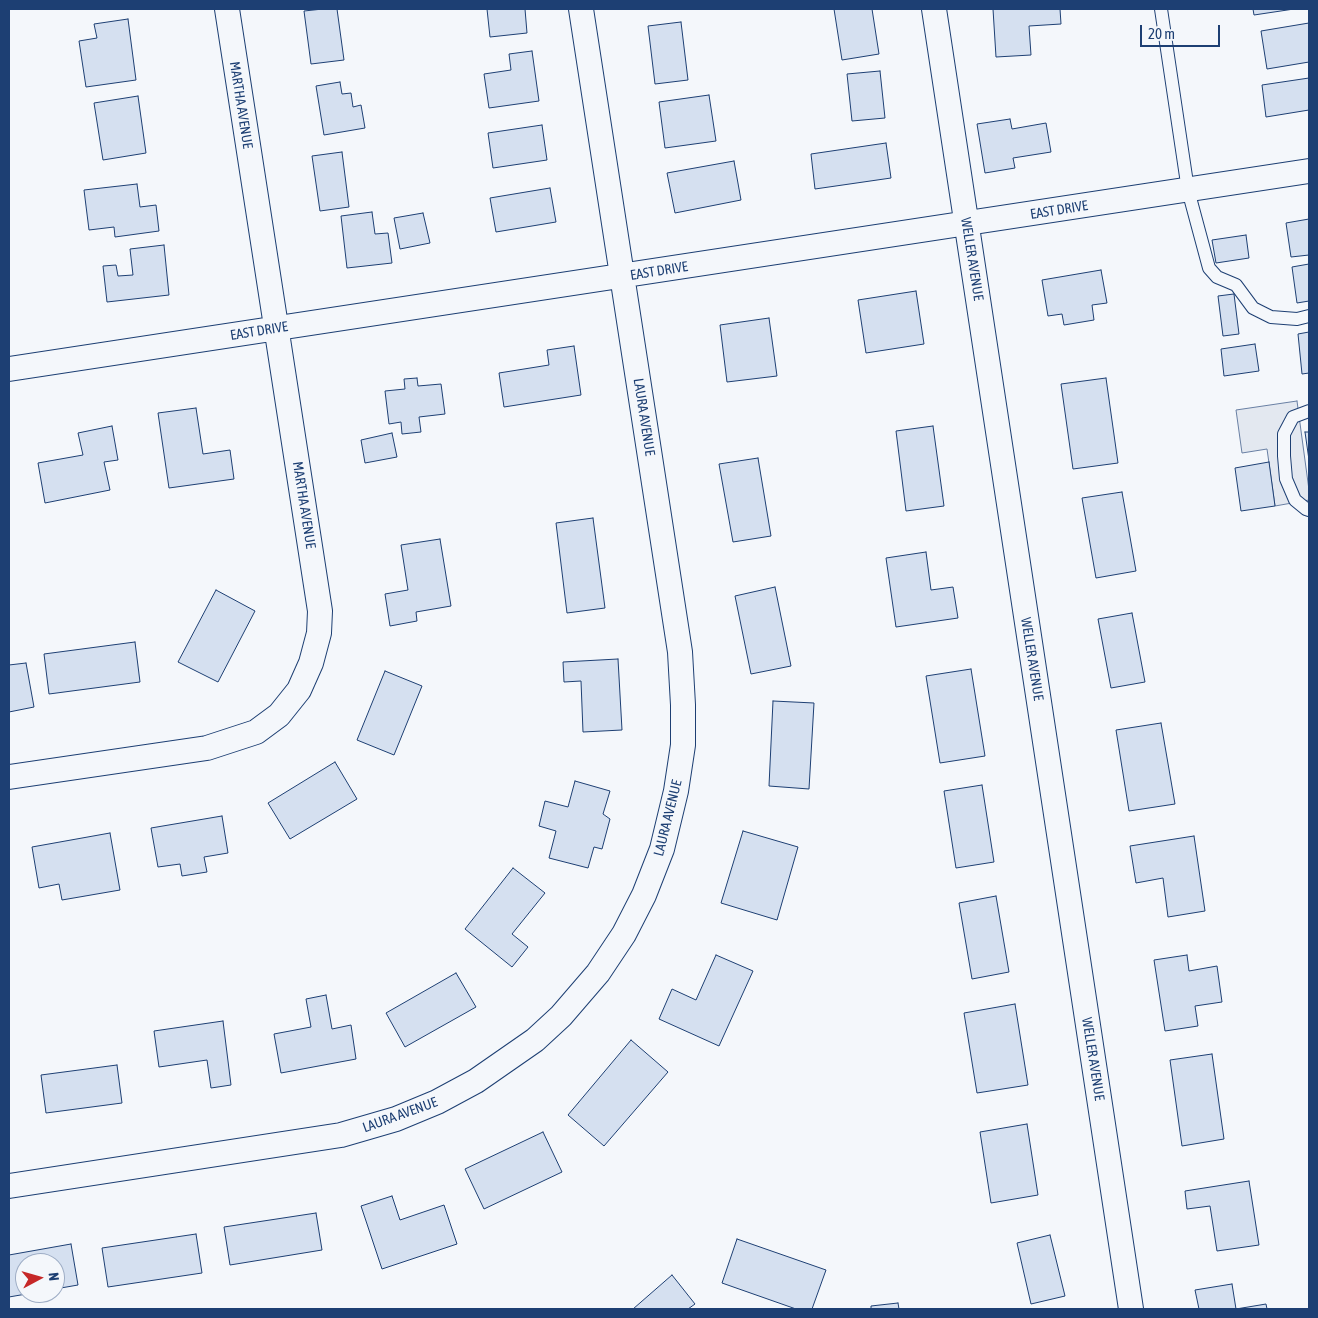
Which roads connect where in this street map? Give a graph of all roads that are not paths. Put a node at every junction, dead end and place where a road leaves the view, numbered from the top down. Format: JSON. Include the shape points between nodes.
{"nodes":[{"id":1,"x":227,"y":9,"type":"edge"},
{"id":2,"x":580,"y":9,"type":"edge"},
{"id":3,"x":934,"y":9,"type":"edge"},
{"id":4,"x":1161,"y":9,"type":"edge"},
{"id":5,"x":1309,"y":171,"type":"edge"},
{"id":6,"x":1188,"y":190,"type":"junction"},
{"id":7,"x":966,"y":224,"type":"junction"},
{"id":8,"x":622,"y":276,"type":"junction"},
{"id":9,"x":1309,"y":316,"type":"edge"},
{"id":10,"x":276,"y":328,"type":"junction"},
{"id":11,"x":9,"y":370,"type":"edge"},
{"id":12,"x":1309,"y":411,"type":"edge"},
{"id":13,"x":1309,"y":510,"type":"edge"},
{"id":14,"x":9,"y":777,"type":"edge"},
{"id":15,"x":9,"y":1186,"type":"edge"},
{"id":16,"x":1131,"y":1309,"type":"edge"}],
"edges":[{"from":1,"to":10,"type":"street","name":"MARTHA AVENUE"},
{"from":2,"to":8,"type":"street","name":"LAURA AVENUE"},
{"from":3,"to":7,"type":"street","name":"WELLER AVENUE"},
{"from":4,"to":6,"type":"lane"},
{"from":5,"to":6,"type":"street","name":"EAST DRIVE"},
{"from":6,"to":7,"type":"street","name":"EAST DRIVE"},
{"from":6,"to":9,"type":"lane","via":[[1205,257],[1217,277],[1236,285],[1253,308],[1271,317],[1297,319]]},
{"from":7,"to":8,"type":"street","name":"EAST DRIVE"},
{"from":7,"to":16,"type":"street","name":"WELLER AVENUE"},
{"from":8,"to":10,"type":"street","name":"EAST DRIVE"},
{"from":8,"to":15,"type":"street","name":"LAURA AVENUE","via":[[680,652],[682,745],[676,791],[662,848],[644,895],[624,934],[598,973],[561,1016],[535,1040],[476,1081],[396,1119],[342,1135]]},
{"from":10,"to":11,"type":"street","name":"EAST DRIVE"},
{"from":10,"to":14,"type":"street","name":"MARTHA AVENUE","via":[[320,611],[319,633],[299,690],[279,715],[256,732],[222,744]]},
{"from":12,"to":13,"type":"lane","via":[[1294,417],[1284,434],[1286,479],[1294,500]]}]}
